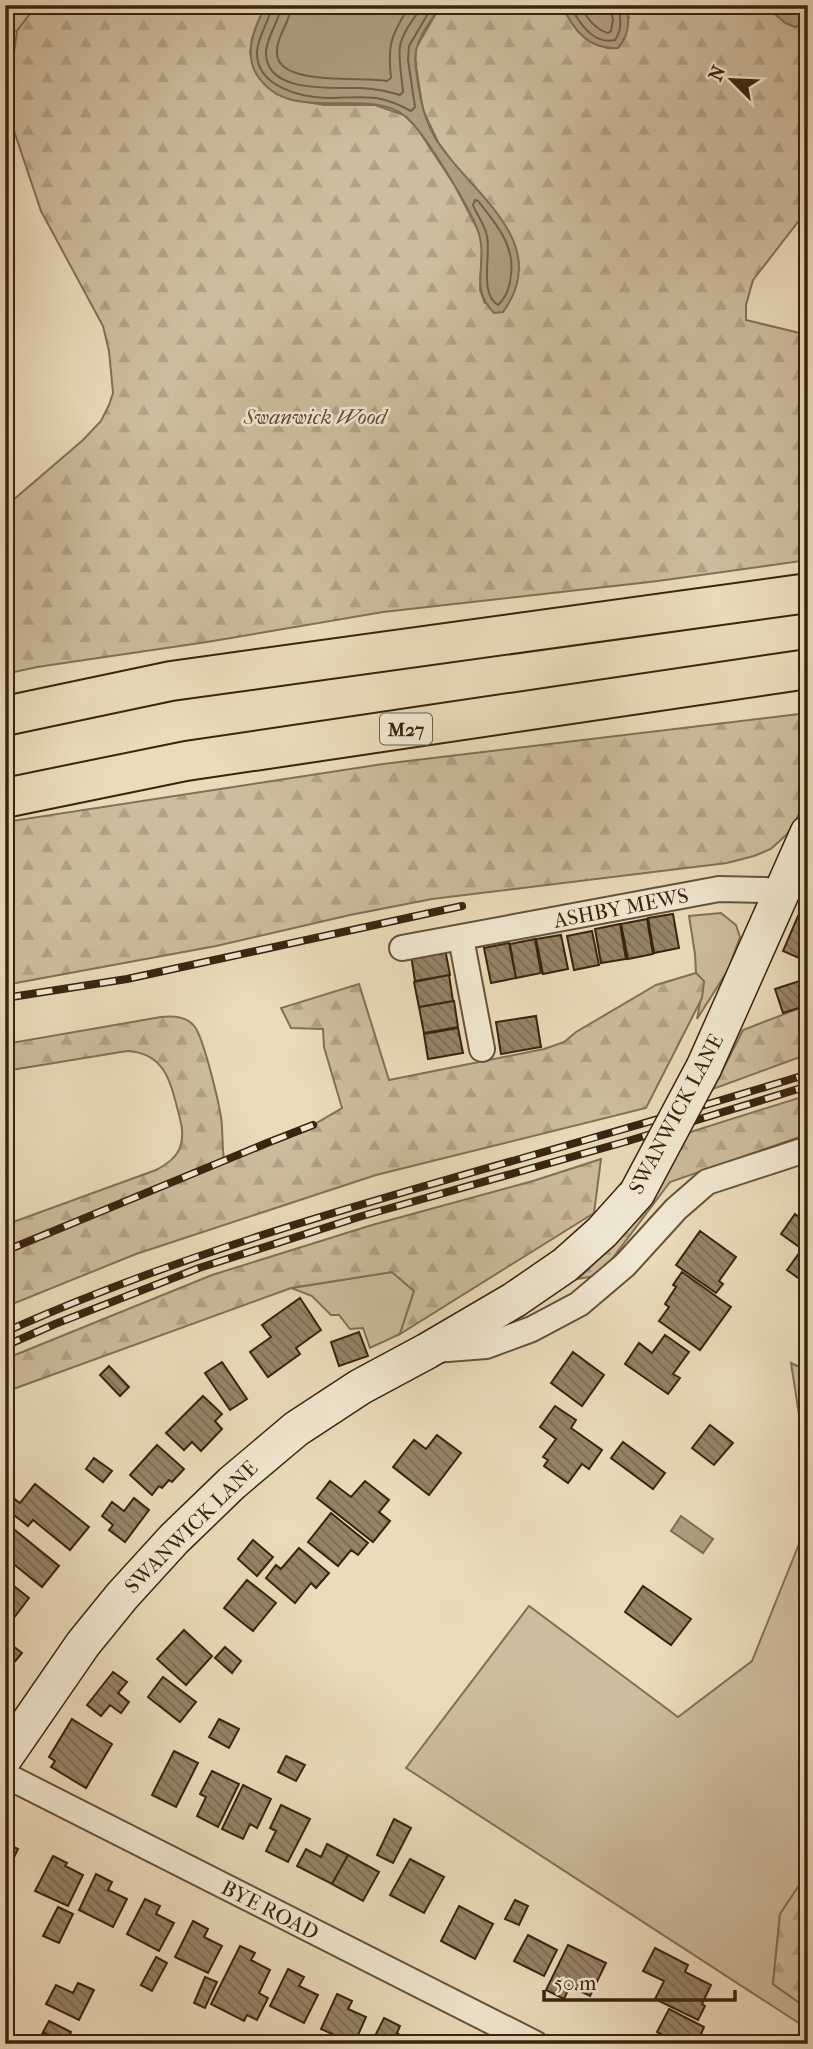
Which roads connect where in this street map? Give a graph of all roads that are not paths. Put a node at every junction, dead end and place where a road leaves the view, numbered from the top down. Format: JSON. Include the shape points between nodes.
{"nodes":[{"id":1,"x":808,"y":593,"type":"edge"},
{"id":2,"x":808,"y":669,"type":"edge"},
{"id":3,"x":5,"y":716,"type":"edge"},
{"id":4,"x":5,"y":798,"type":"edge"},
{"id":5,"x":808,"y":834,"type":"edge"},
{"id":6,"x":781,"y":894,"type":"junction"},
{"id":7,"x":461,"y":938,"type":"junction"},
{"id":8,"x":402,"y":948,"type":"dead end"},
{"id":9,"x":482,"y":1049,"type":"dead end"},
{"id":10,"x":808,"y":1149,"type":"edge"},
{"id":11,"x":427,"y":1351,"type":"junction"},
{"id":12,"x":5,"y":1757,"type":"edge"},
{"id":13,"x":5,"y":1775,"type":"edge"},
{"id":14,"x":536,"y":2044,"type":"edge"}],
"edges":[{"from":1,"to":3,"type":"highway","via":[[171,681]]},
{"from":2,"to":4,"type":"highway","number":"M27","via":[[186,761]]},
{"from":5,"to":6,"type":"street","name":"SWANWICK LANE"},
{"from":6,"to":7,"type":"street","name":"ASHBY MEWS","via":[[719,889]]},
{"from":6,"to":11,"type":"street","name":"SWANWICK LANE","bridge":true,"via":[[704,1067],[637,1193],[565,1265]]},
{"from":7,"to":8,"type":"street","name":"ASHBY MEWS"},
{"from":7,"to":9,"type":"street"},
{"from":10,"to":11,"type":"street","name":"SWANWICK LANE","via":[[707,1182],[625,1265],[579,1304],[532,1329],[486,1346]]},
{"from":11,"to":12,"type":"street","name":"SWANWICK LANE","via":[[296,1429],[212,1502],[83,1644]]},
{"from":13,"to":14,"type":"street","name":"BYE ROAD"}]}
